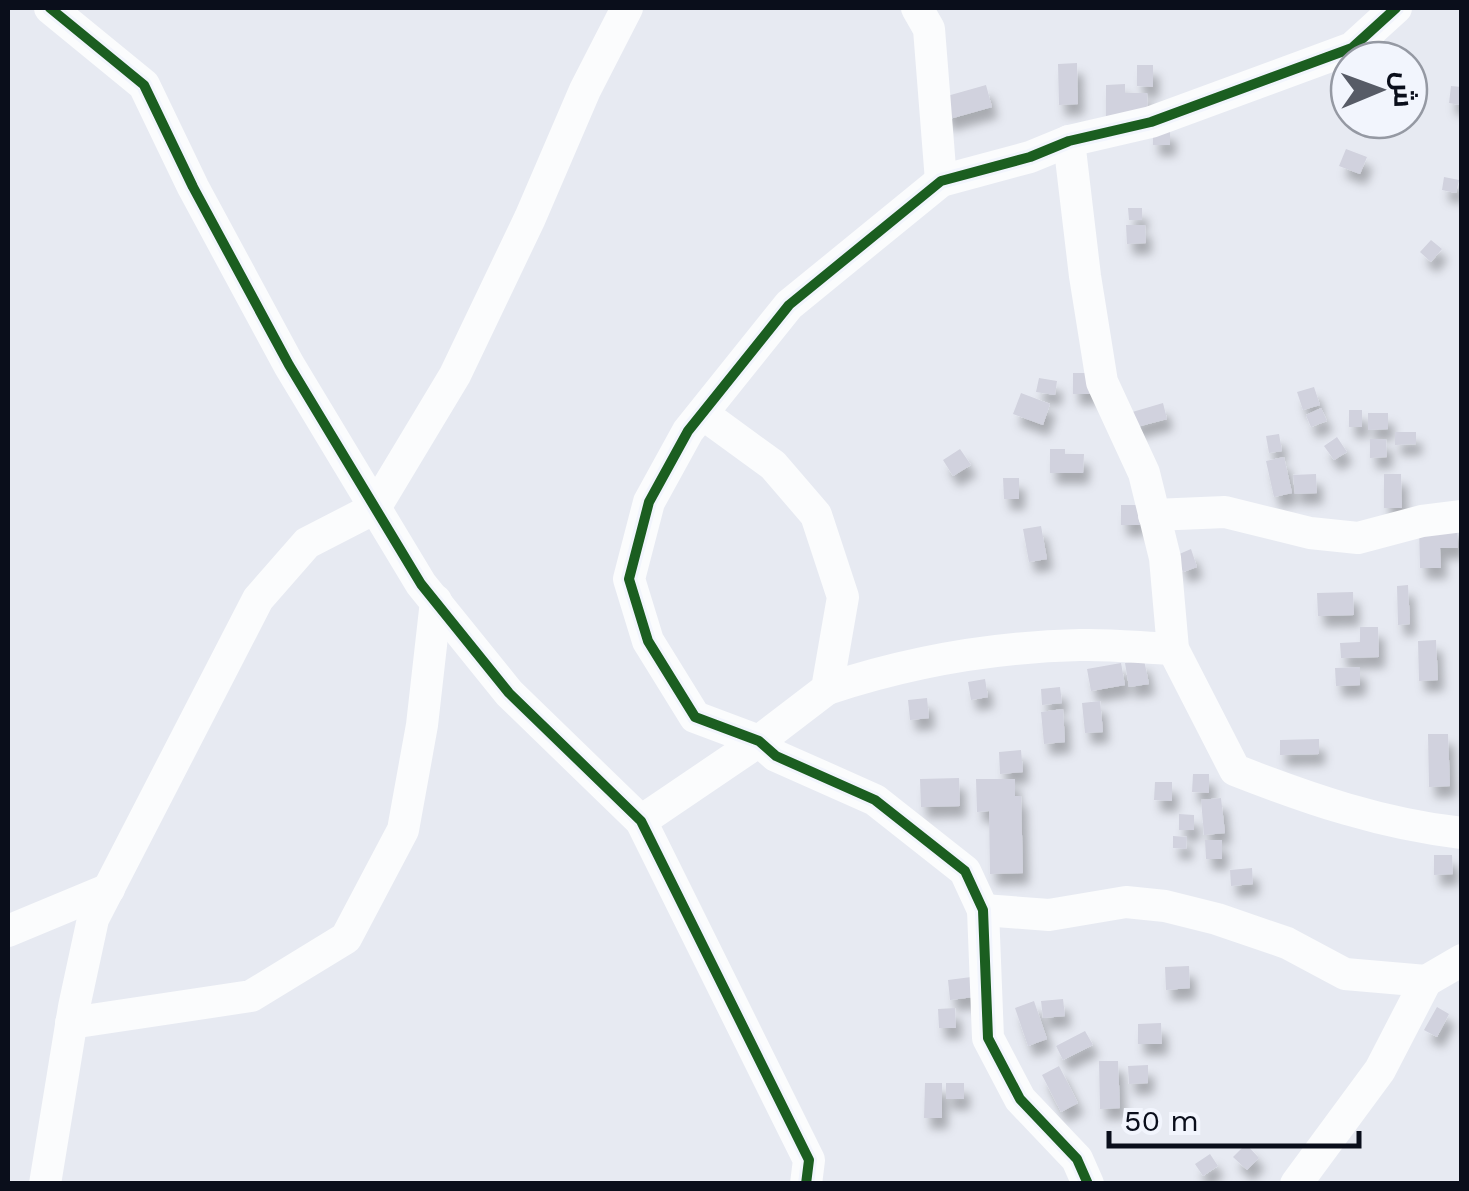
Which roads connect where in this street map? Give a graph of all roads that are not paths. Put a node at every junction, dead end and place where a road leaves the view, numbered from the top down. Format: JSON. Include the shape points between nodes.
{"nodes":[{"id":1,"x":50,"y":8,"type":"edge"},
{"id":2,"x":627,"y":8,"type":"edge"},
{"id":3,"x":917,"y":8,"type":"edge"},
{"id":4,"x":1396,"y":8,"type":"edge"},
{"id":5,"x":1069,"y":142,"type":"junction"},
{"id":6,"x":941,"y":181,"type":"junction"},
{"id":7,"x":703,"y":414,"type":"junction"},
{"id":8,"x":376,"y":508,"type":"junction"},
{"id":9,"x":1154,"y":515,"type":"junction"},
{"id":10,"x":1462,"y":516,"type":"edge"},
{"id":11,"x":436,"y":601,"type":"junction"},
{"id":12,"x":1174,"y":649,"type":"junction"},
{"id":13,"x":828,"y":689,"type":"junction"},
{"id":14,"x":759,"y":741,"type":"junction"},
{"id":15,"x":641,"y":821,"type":"junction"},
{"id":16,"x":1462,"y":833,"type":"edge"},
{"id":17,"x":108,"y":888,"type":"junction"},
{"id":18,"x":983,"y":910,"type":"junction"},
{"id":19,"x":8,"y":931,"type":"edge"},
{"id":20,"x":1462,"y":960,"type":"edge"},
{"id":21,"x":1426,"y":981,"type":"junction"},
{"id":22,"x":71,"y":1023,"type":"junction"},
{"id":23,"x":45,"y":1184,"type":"edge"},
{"id":24,"x":806,"y":1184,"type":"edge"},
{"id":25,"x":1088,"y":1184,"type":"edge"},
{"id":26,"x":1296,"y":1184,"type":"edge"}],
"edges":[{"from":1,"to":8,"type":"street","via":[[144,84],[288,365]]},
{"from":2,"to":8,"type":"street","via":[[455,376]]},
{"from":3,"to":6,"type":"street","via":[[930,30]]},
{"from":4,"to":5,"type":"street","via":[[1352,48],[1151,122]]},
{"from":5,"to":6,"type":"street"},
{"from":5,"to":9,"type":"street","via":[[1102,382],[1144,473]]},
{"from":6,"to":7,"type":"street","via":[[789,305]]},
{"from":7,"to":13,"type":"street","via":[[773,465],[816,514],[843,598]]},
{"from":7,"to":14,"type":"street","via":[[649,502],[629,579],[648,641],[695,716]]},
{"from":8,"to":11,"type":"street"},
{"from":8,"to":17,"type":"street","via":[[306,542],[258,599]]},
{"from":9,"to":10,"type":"street","via":[[1225,512],[1358,538]]},
{"from":9,"to":12,"type":"street"},
{"from":11,"to":15,"type":"street","via":[[509,693]]},
{"from":11,"to":22,"type":"street","via":[[403,830],[346,938],[251,996]]},
{"from":12,"to":13,"type":"street","via":[[1080,645],[968,656]]},
{"from":12,"to":16,"type":"street","via":[[1235,770],[1330,807]]},
{"from":13,"to":14,"type":"street"},
{"from":14,"to":15,"type":"street"},
{"from":14,"to":18,"type":"street","via":[[776,756],[875,800],[965,872]]},
{"from":15,"to":24,"type":"street","via":[[808,1160]]},
{"from":17,"to":19,"type":"street"},
{"from":17,"to":22,"type":"street","via":[[92,919]]},
{"from":18,"to":21,"type":"street","via":[[1049,915],[1126,902],[1165,906],[1287,943],[1344,974]]},
{"from":18,"to":25,"type":"street","via":[[988,1038],[1020,1099],[1076,1159]]},
{"from":20,"to":21,"type":"street"},
{"from":21,"to":26,"type":"street","via":[[1380,1070]]},
{"from":22,"to":23,"type":"street"}]}
